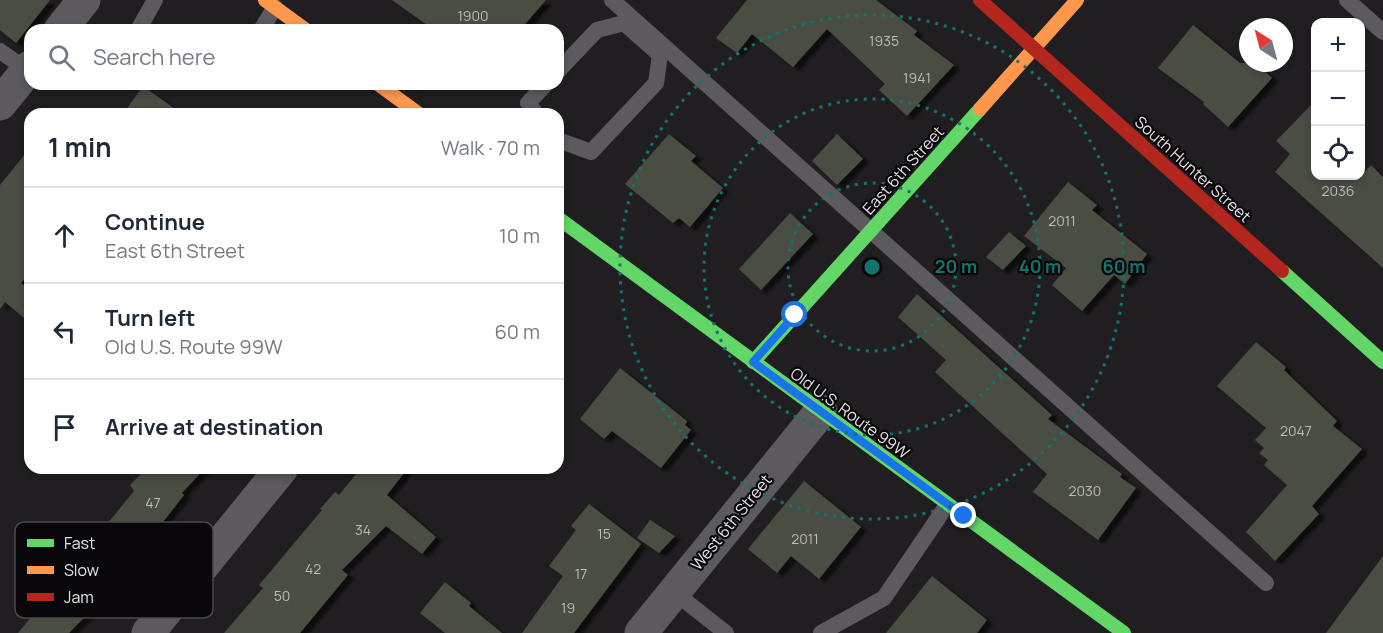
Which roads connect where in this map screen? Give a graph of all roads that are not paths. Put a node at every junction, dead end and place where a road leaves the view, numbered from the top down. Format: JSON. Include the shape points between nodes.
{"nodes":[{"id":1,"x":84,"y":0,"type":"edge"},
{"id":2,"x":155,"y":0,"type":"edge"},
{"id":3,"x":612,"y":0,"type":"edge"},
{"id":4,"x":980,"y":0,"type":"edge"},
{"id":5,"x":1077,"y":0,"type":"edge"},
{"id":6,"x":1347,"y":0,"type":"edge"},
{"id":7,"x":270,"y":9,"type":"edge"},
{"id":8,"x":65,"y":24,"type":"edge"},
{"id":9,"x":141,"y":24,"type":"edge"},
{"id":10,"x":296,"y":24,"type":"edge"},
{"id":11,"x":1383,"y":32,"type":"edge"},
{"id":12,"x":1034,"y":48,"type":"junction"},
{"id":13,"x":0,"y":51,"type":"edge"},
{"id":14,"x":24,"y":65,"type":"edge"},
{"id":15,"x":564,"y":65,"type":"edge"},
{"id":16,"x":24,"y":74,"type":"edge"},
{"id":17,"x":386,"y":90,"type":"edge"},
{"id":18,"x":540,"y":90,"type":"edge"},
{"id":19,"x":0,"y":104,"type":"edge"},
{"id":20,"x":411,"y":108,"type":"edge"},
{"id":21,"x":532,"y":108,"type":"edge"},
{"id":22,"x":564,"y":142,"type":"edge"},
{"id":23,"x":564,"y":222,"type":"edge"},
{"id":24,"x":870,"y":231,"type":"junction"},
{"id":25,"x":753,"y":362,"type":"junction"},
{"id":26,"x":1383,"y":362,"type":"edge"},
{"id":27,"x":821,"y":411,"type":"junction"},
{"id":28,"x":277,"y":474,"type":"edge"},
{"id":29,"x":947,"y":505,"type":"junction"},
{"id":30,"x":213,"y":553,"type":"edge"},
{"id":31,"x":1266,"y":584,"type":"dead end"},
{"id":32,"x":674,"y":592,"type":"junction"},
{"id":33,"x":160,"y":618,"type":"edge"},
{"id":34,"x":1118,"y":631,"type":"edge"},
{"id":35,"x":148,"y":633,"type":"edge"},
{"id":36,"x":641,"y":633,"type":"edge"},
{"id":37,"x":726,"y":633,"type":"edge"},
{"id":38,"x":821,"y":633,"type":"edge"}],
"edges":[{"from":1,"to":8,"type":"street"},
{"from":2,"to":9,"type":"lane"},
{"from":3,"to":24,"type":"lane"},
{"from":4,"to":12,"type":"street","name":"South Hunter Street"},
{"from":5,"to":12,"type":"street","name":"East 6th Street"},
{"from":6,"to":11,"type":"lane"},
{"from":7,"to":10,"type":"street"},
{"from":12,"to":24,"type":"street","name":"East 6th Street"},
{"from":12,"to":26,"type":"street","name":"South Hunter Street"},
{"from":13,"to":14,"type":"lane"},
{"from":15,"to":22,"type":"lane","via":[[597,30],[624,23],[660,55],[656,83],[591,152]]},
{"from":16,"to":19,"type":"street"},
{"from":17,"to":20,"type":"street"},
{"from":18,"to":21,"type":"lane","via":[[528,103]]},
{"from":23,"to":25,"type":"street","name":"Old U.S. Route 99W"},
{"from":24,"to":25,"type":"street","name":"East 6th Street"},
{"from":24,"to":31,"type":"lane"},
{"from":25,"to":27,"type":"street","name":"Old U.S. Route 99W"},
{"from":27,"to":29,"type":"street","name":"Old U.S. Route 99W"},
{"from":27,"to":32,"type":"street","name":"West 6th Street"},
{"from":28,"to":30,"type":"street"},
{"from":29,"to":34,"type":"street","name":"Old U.S. Route 99W"},
{"from":29,"to":38,"type":"lane","via":[[884,598]]},
{"from":32,"to":36,"type":"street","name":"West 6th Street"},
{"from":32,"to":37,"type":"lane"},
{"from":33,"to":35,"type":"street"}]}
